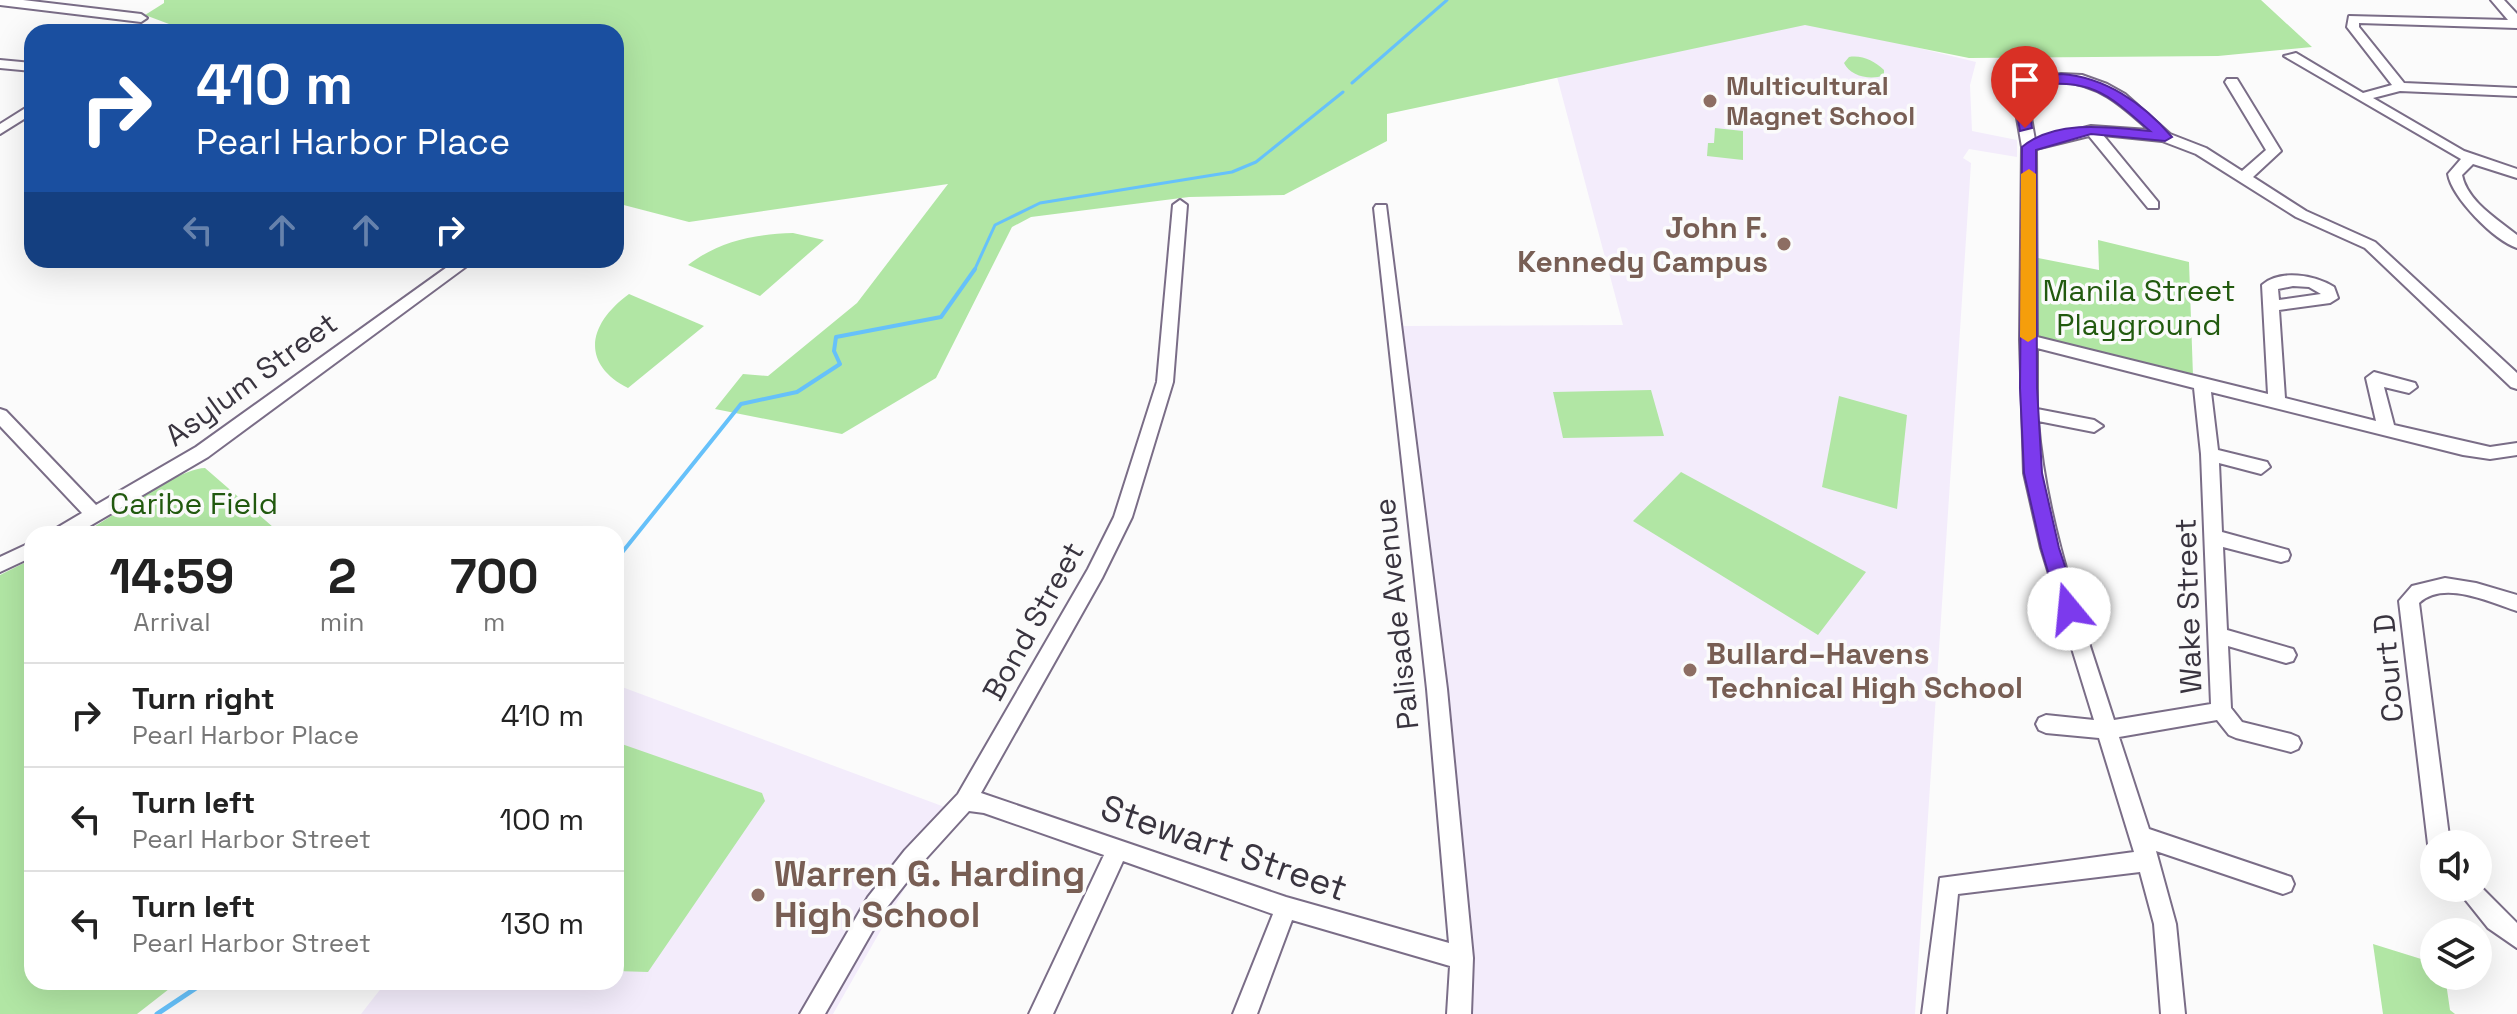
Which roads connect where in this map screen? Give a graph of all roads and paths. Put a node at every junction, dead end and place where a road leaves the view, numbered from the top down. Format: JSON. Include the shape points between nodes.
{"nodes":[{"id":1,"x":2497,"y":0,"type":"edge"},
{"id":2,"x":0,"y":1,"type":"edge"},
{"id":3,"x":2517,"y":2,"type":"edge"},
{"id":4,"x":141,"y":18,"type":"dead end"},
{"id":5,"x":2517,"y":23,"type":"edge"},
{"id":6,"x":2291,"y":56,"type":"dead end"},
{"id":7,"x":0,"y":64,"type":"edge"},
{"id":8,"x":24,"y":66,"type":"edge"},
{"id":9,"x":2232,"y":82,"type":"dead end"},
{"id":10,"x":2400,"y":87,"type":"junction"},
{"id":11,"x":2517,"y":92,"type":"edge"},
{"id":12,"x":2362,"y":97,"type":"junction"},
{"id":13,"x":24,"y":114,"type":"edge"},
{"id":14,"x":0,"y":130,"type":"edge"},
{"id":15,"x":2091,"y":130,"type":"junction"},
{"id":16,"x":2165,"y":137,"type":"junction"},
{"id":17,"x":2029,"y":147,"type":"junction"},
{"id":18,"x":2469,"y":159,"type":"junction"},
{"id":19,"x":2517,"y":174,"type":"edge"},
{"id":20,"x":2244,"y":177,"type":"junction"},
{"id":21,"x":1180,"y":205,"type":"dead end"},
{"id":22,"x":2153,"y":205,"type":"dead end"},
{"id":23,"x":1381,"y":208,"type":"dead end"},
{"id":24,"x":2517,"y":243,"type":"edge"},
{"id":25,"x":456,"y":268,"type":"edge"},
{"id":26,"x":2271,"y":306,"type":"dead end"},
{"id":27,"x":2028,"y":340,"type":"junction"},
{"id":28,"x":2202,"y":383,"type":"junction"},
{"id":29,"x":2517,"y":383,"type":"edge"},
{"id":30,"x":2409,"y":387,"type":"dead end"},
{"id":31,"x":2277,"y":402,"type":"junction"},
{"id":32,"x":2029,"y":413,"type":"junction"},
{"id":33,"x":0,"y":415,"type":"edge"},
{"id":34,"x":2094,"y":426,"type":"dead end"},
{"id":35,"x":2386,"y":428,"type":"junction"},
{"id":36,"x":2517,"y":449,"type":"edge"},
{"id":37,"x":2210,"y":454,"type":"junction"},
{"id":38,"x":2261,"y":467,"type":"dead end"},
{"id":39,"x":96,"y":516,"type":"junction"},
{"id":40,"x":77,"y":526,"type":"edge"},
{"id":41,"x":2213,"y":537,"type":"junction"},
{"id":42,"x":24,"y":553,"type":"edge"},
{"id":43,"x":2281,"y":555,"type":"dead end"},
{"id":44,"x":0,"y":565,"type":"edge"},
{"id":45,"x":2517,"y":603,"type":"edge"},
{"id":46,"x":2218,"y":635,"type":"junction"},
{"id":47,"x":2286,"y":655,"type":"dead end"},
{"id":48,"x":2221,"y":711,"type":"junction"},
{"id":49,"x":2046,"y":724,"type":"dead end"},
{"id":50,"x":2107,"y":730,"type":"junction"},
{"id":51,"x":2291,"y":743,"type":"dead end"},
{"id":52,"x":965,"y":801,"type":"junction"},
{"id":53,"x":2437,"y":830,"type":"edge"},
{"id":54,"x":2141,"y":836,"type":"junction"},
{"id":55,"x":1118,"y":848,"type":"junction"},
{"id":56,"x":2148,"y":861,"type":"junction"},
{"id":57,"x":2283,"y":884,"type":"dead end"},
{"id":58,"x":2480,"y":902,"type":"edge"},
{"id":59,"x":1286,"y":908,"type":"junction"},
{"id":60,"x":2517,"y":937,"type":"edge"},
{"id":61,"x":1462,"y":958,"type":"junction"},
{"id":62,"x":812,"y":1014,"type":"edge"},
{"id":63,"x":1041,"y":1014,"type":"edge"},
{"id":64,"x":1245,"y":1014,"type":"edge"},
{"id":65,"x":1459,"y":1014,"type":"edge"},
{"id":66,"x":1934,"y":1014,"type":"edge"},
{"id":67,"x":2173,"y":1014,"type":"edge"}],
"edges":[{"from":1,"to":3,"type":"street"},
{"from":1,"to":5,"type":"street"},
{"from":2,"to":4,"type":"street"},
{"from":5,"to":10,"type":"street","via":[[2353,19],[2353,27]]},
{"from":6,"to":12,"type":"street"},
{"from":7,"to":8,"type":"street"},
{"from":9,"to":20,"type":"street","via":[[2274,151]]},
{"from":10,"to":11,"type":"street"},
{"from":10,"to":12,"type":"street"},
{"from":12,"to":18,"type":"street"},
{"from":13,"to":14,"type":"street"},
{"from":15,"to":16,"type":"street"},
{"from":15,"to":17,"type":"street"},
{"from":15,"to":22,"type":"street"},
{"from":16,"to":17,"type":"street","via":[[2102,87],[2082,79],[2035,79],[2019,89]]},
{"from":16,"to":20,"type":"street"},
{"from":17,"to":27,"type":"street"},
{"from":18,"to":19,"type":"street"},
{"from":18,"to":24,"type":"street","via":[[2455,174],[2455,185]]},
{"from":20,"to":29,"type":"street","via":[[2301,214],[2370,245]]},
{"from":21,"to":52,"type":"street","name":"Bond Street","via":[[1165,382],[1123,517]]},
{"from":23,"to":61,"type":"street","name":"Palisade Avenue"},
{"from":25,"to":39,"type":"street","name":"Asylum Street","via":[[202,452]]},
{"from":26,"to":31,"type":"street"},
{"from":27,"to":28,"type":"street"},
{"from":27,"to":32,"type":"street"},
{"from":28,"to":31,"type":"street"},
{"from":28,"to":37,"type":"street","name":"Wake Street"},
{"from":30,"to":35,"type":"street","via":[[2374,378]]},
{"from":31,"to":35,"type":"street"},
{"from":32,"to":34,"type":"street"},
{"from":32,"to":50,"type":"street","via":[[2033,473],[2050,548]]},
{"from":33,"to":39,"type":"street"},
{"from":35,"to":36,"type":"street","via":[[2463,449]]},
{"from":37,"to":38,"type":"street"},
{"from":37,"to":41,"type":"street","name":"Wake Street"},
{"from":39,"to":40,"type":"street","name":"Asylum Street"},
{"from":41,"to":43,"type":"street"},
{"from":41,"to":46,"type":"street","name":"Wake Street"},
{"from":42,"to":44,"type":"street"},
{"from":45,"to":53,"type":"street","name":"Court D","via":[[2450,586],[2430,587],[2409,601]]},
{"from":46,"to":47,"type":"street"},
{"from":46,"to":48,"type":"street","name":"Wake Street"},
{"from":48,"to":50,"type":"street","name":"Wake Street"},
{"from":48,"to":51,"type":"street","via":[[2236,729]]},
{"from":49,"to":50,"type":"street","name":"Wake Street"},
{"from":50,"to":54,"type":"street"},
{"from":52,"to":55,"type":"street","name":"Stewart Street"},
{"from":52,"to":62,"type":"street","name":"Bond Street","via":[[876,904]]},
{"from":54,"to":56,"type":"street"},
{"from":54,"to":57,"type":"street"},
{"from":55,"to":59,"type":"street","name":"Stewart Street"},
{"from":55,"to":63,"type":"street"},
{"from":56,"to":66,"type":"street","via":[[1948,885]]},
{"from":56,"to":67,"type":"street","via":[[2165,924]]},
{"from":58,"to":60,"type":"street"},
{"from":59,"to":61,"type":"street","name":"Stewart Street"},
{"from":59,"to":64,"type":"street"},
{"from":61,"to":65,"type":"street","name":"Palisade Avenue"}]}
